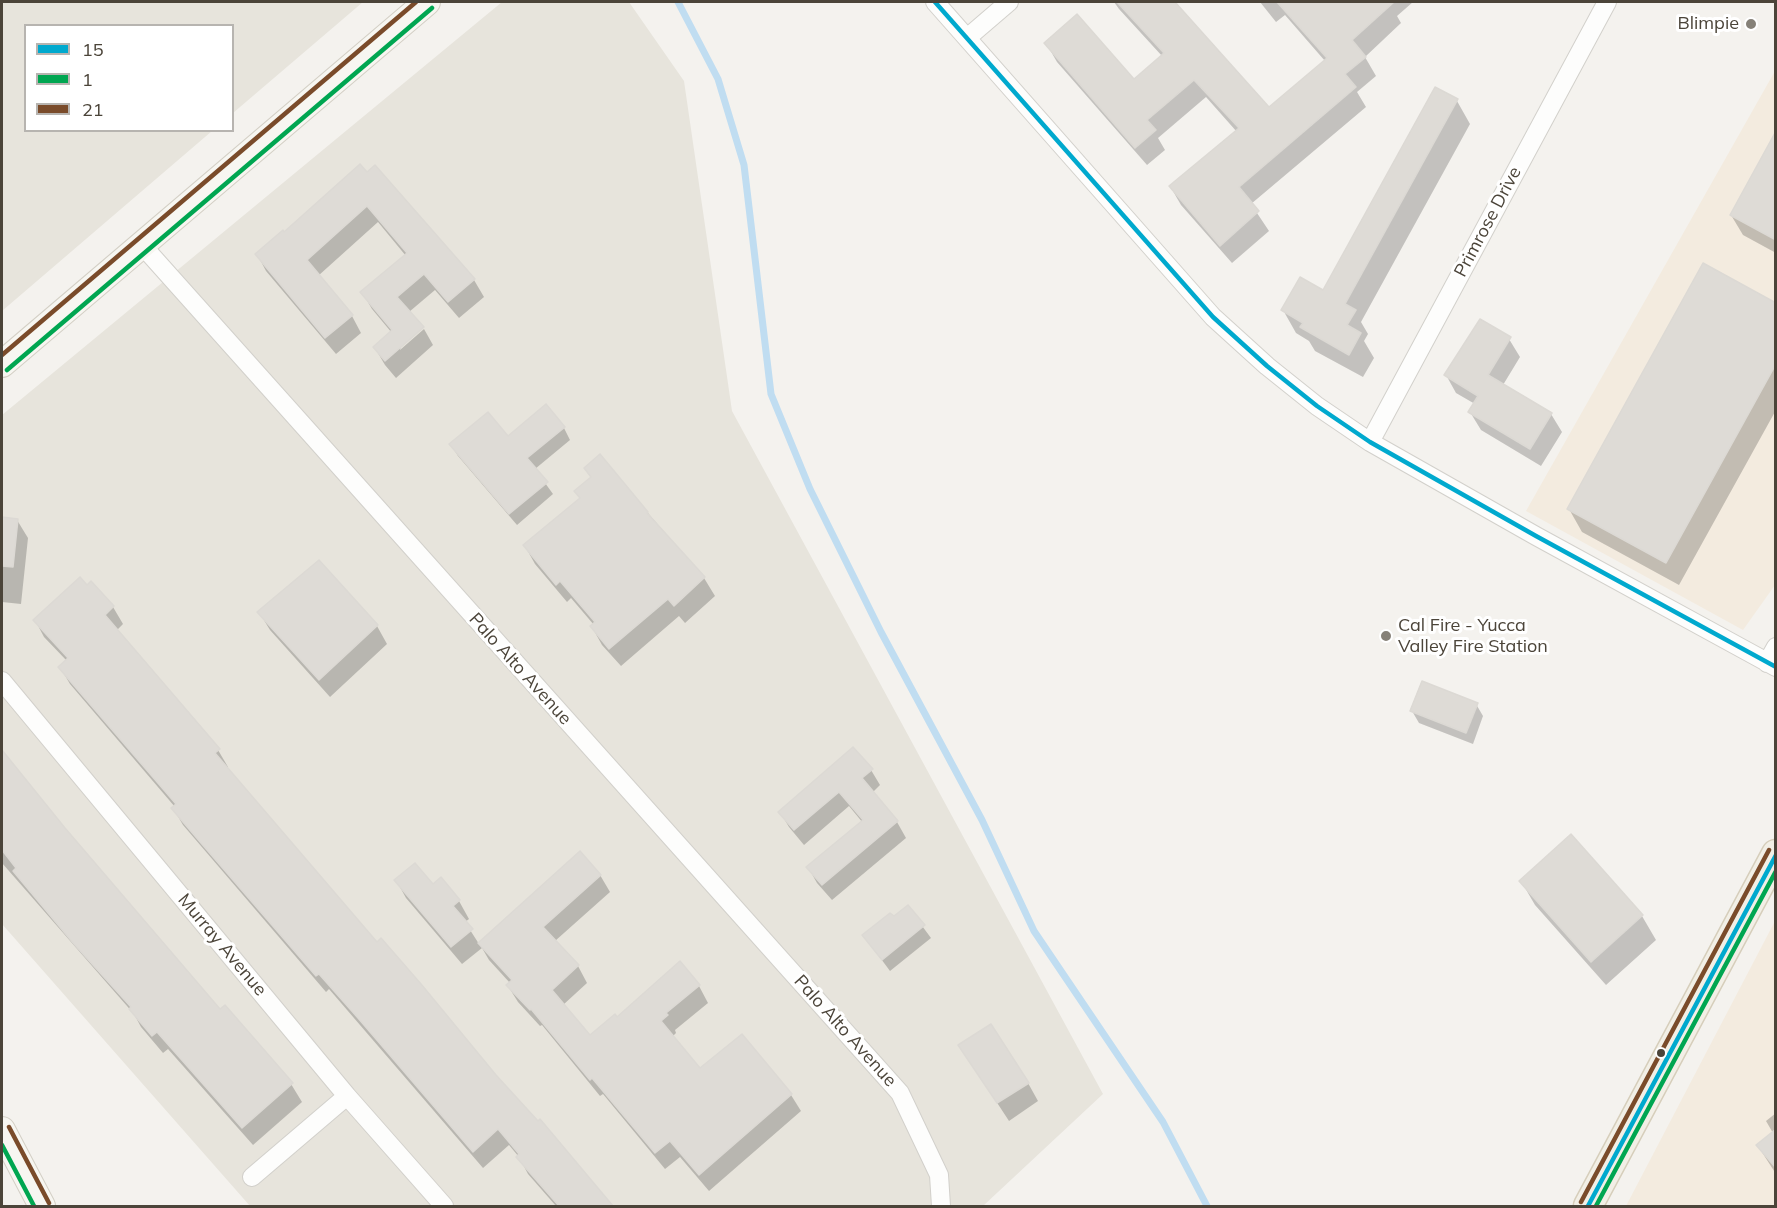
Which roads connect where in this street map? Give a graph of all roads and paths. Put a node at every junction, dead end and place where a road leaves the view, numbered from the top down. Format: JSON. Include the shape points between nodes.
{"nodes":[{"id":1,"x":427,"y":2,"type":"edge"},
{"id":2,"x":935,"y":2,"type":"edge"},
{"id":3,"x":1009,"y":2,"type":"edge"},
{"id":4,"x":1607,"y":2,"type":"edge"},
{"id":5,"x":967,"y":38,"type":"junction"},
{"id":6,"x":141,"y":244,"type":"junction"},
{"id":7,"x":2,"y":364,"type":"edge"},
{"id":8,"x":1370,"y":442,"type":"junction"},
{"id":9,"x":1773,"y":659,"type":"edge"},
{"id":10,"x":2,"y":681,"type":"edge"},
{"id":11,"x":1776,"y":854,"type":"edge"},
{"id":12,"x":347,"y":1096,"type":"junction"},
{"id":13,"x":2,"y":1130,"type":"edge"},
{"id":14,"x":252,"y":1177,"type":"dead end"},
{"id":15,"x":42,"y":1206,"type":"edge"},
{"id":16,"x":444,"y":1206,"type":"edge"},
{"id":17,"x":941,"y":1206,"type":"edge"},
{"id":18,"x":1588,"y":1206,"type":"edge"}],
"edges":[{"from":1,"to":6,"type":"main road"},
{"from":2,"to":5,"type":"street"},
{"from":3,"to":5,"type":"street"},
{"from":4,"to":8,"type":"street","name":"Primrose Drive"},
{"from":5,"to":8,"type":"street","via":[[1213,317],[1317,406]]},
{"from":6,"to":7,"type":"main road"},
{"from":6,"to":17,"type":"street","name":"Palo Alto Avenue","via":[[900,1093],[939,1175]]},
{"from":8,"to":9,"type":"street","via":[[1536,536]]},
{"from":10,"to":12,"type":"street","name":"Murray Avenue"},
{"from":11,"to":18,"type":"main road"},
{"from":12,"to":14,"type":"street"},
{"from":12,"to":16,"type":"street","name":"Murray Avenue"},
{"from":13,"to":15,"type":"main road"}]}
